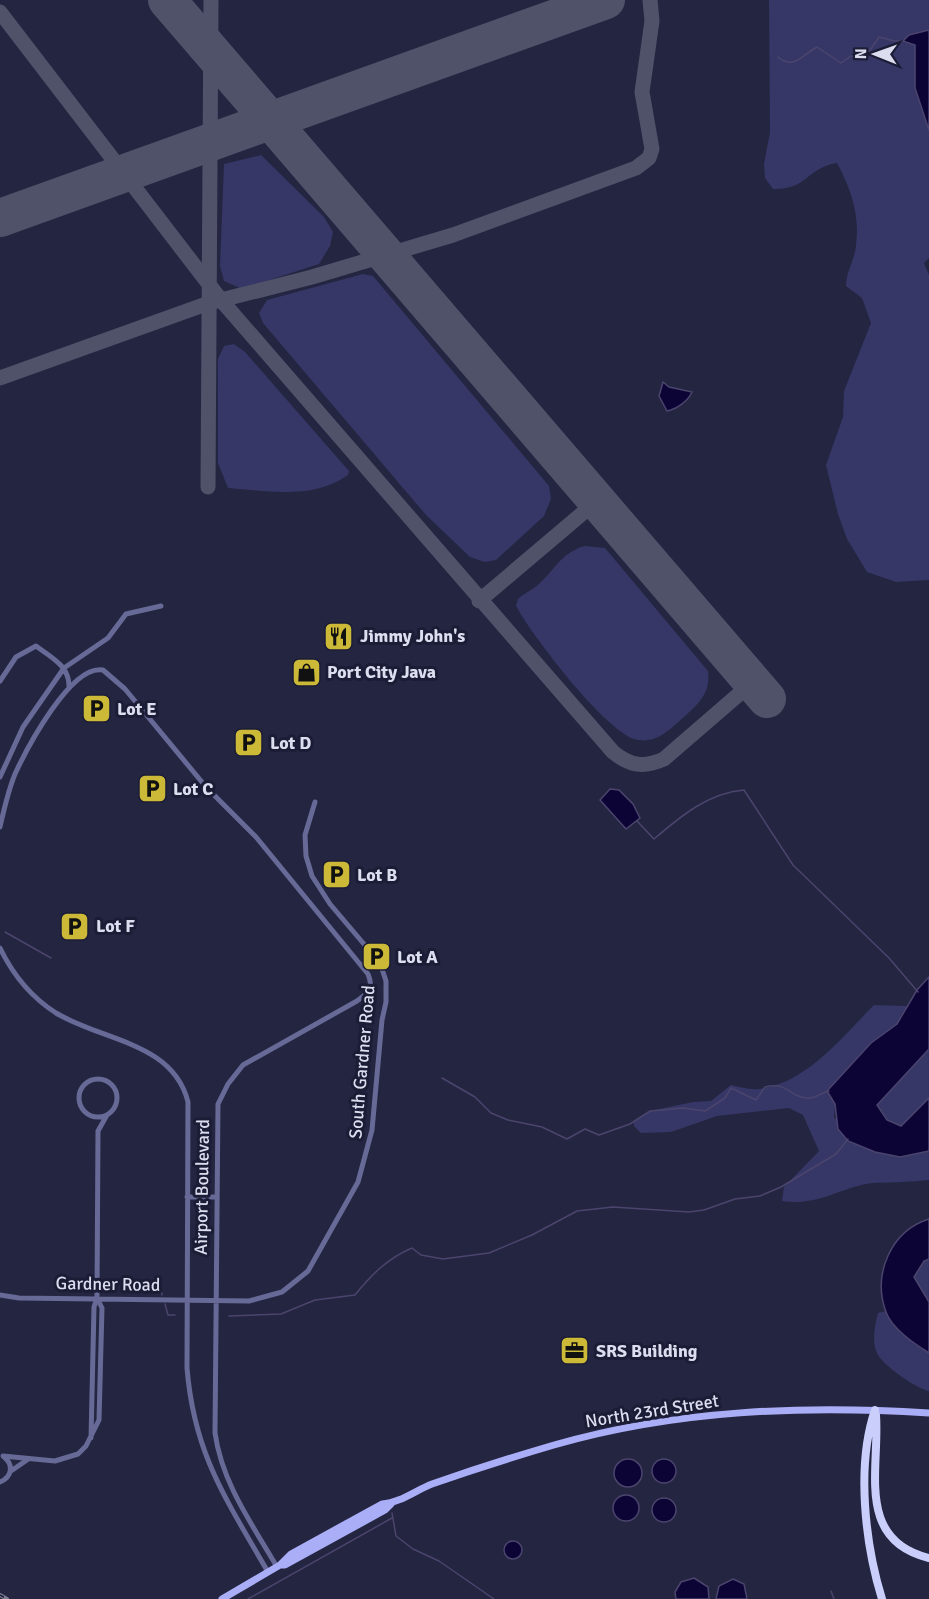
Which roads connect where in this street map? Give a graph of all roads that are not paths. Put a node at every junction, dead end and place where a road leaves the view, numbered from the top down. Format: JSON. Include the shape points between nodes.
{"nodes":[{"id":1,"x":161,"y":606,"type":"dead end"},
{"id":2,"x":64,"y":668,"type":"junction"},
{"id":3,"x":0,"y":681,"type":"edge"},
{"id":4,"x":69,"y":689,"type":"junction"},
{"id":5,"x":0,"y":777,"type":"edge"},
{"id":6,"x":315,"y":802,"type":"dead end"},
{"id":7,"x":0,"y":827,"type":"edge"},
{"id":8,"x":0,"y":948,"type":"edge"},
{"id":9,"x":107,"y":1115,"type":"junction"},
{"id":10,"x":90,"y":1116,"type":"junction"},
{"id":11,"x":98,"y":1131,"type":"junction"},
{"id":12,"x":187,"y":1197,"type":"junction"},
{"id":13,"x":216,"y":1197,"type":"junction"},
{"id":14,"x":0,"y":1295,"type":"edge"},
{"id":15,"x":97,"y":1298,"type":"junction"},
{"id":16,"x":187,"y":1299,"type":"junction"},
{"id":17,"x":215,"y":1300,"type":"junction"},
{"id":18,"x":875,"y":1410,"type":"junction"},
{"id":19,"x":929,"y":1413,"type":"edge"},
{"id":20,"x":2,"y":1456,"type":"edge"},
{"id":21,"x":27,"y":1460,"type":"junction"},
{"id":22,"x":11,"y":1471,"type":"junction"},
{"id":23,"x":0,"y":1482,"type":"edge"},
{"id":24,"x":929,"y":1558,"type":"edge"},
{"id":25,"x":278,"y":1566,"type":"junction"},
{"id":26,"x":268,"y":1572,"type":"junction"},
{"id":27,"x":222,"y":1599,"type":"edge"},
{"id":28,"x":882,"y":1599,"type":"edge"}],
"edges":[{"from":1,"to":2,"type":"street","via":[[126,614],[108,638]]},
{"from":2,"to":3,"type":"street","via":[[36,646],[16,657]]},
{"from":2,"to":4,"type":"street","via":[[70,678]]},
{"from":2,"to":5,"type":"street","via":[[23,727]]},
{"from":4,"to":7,"type":"street","name":"Airport Boulevard","via":[[27,748]]},
{"from":4,"to":13,"type":"street","name":"Airport Boulevard","via":[[87,671],[96,668],[115,678],[206,787],[256,837],[372,984],[370,991],[357,1001],[243,1065],[228,1084],[218,1104]]},
{"from":6,"to":17,"type":"street","name":"South Gardner Road","via":[[305,835],[312,876],[330,904],[380,963],[386,981],[387,1002],[369,1149],[358,1182],[308,1271],[282,1292],[249,1301]]},
{"from":8,"to":12,"type":"street","name":"Airport Boulevard","via":[[27,990],[55,1012],[159,1058],[178,1077],[188,1102]]},
{"from":9,"to":10,"type":"street"},
{"from":9,"to":10,"type":"street","via":[[117,1103],[116,1091],[108,1081],[96,1078],[85,1084],[79,1095],[81,1107]]},
{"from":9,"to":11,"type":"street"},
{"from":10,"to":11,"type":"street"},
{"from":11,"to":15,"type":"street"},
{"from":12,"to":13,"type":"street"},
{"from":12,"to":16,"type":"street","name":"Airport Boulevard"},
{"from":13,"to":17,"type":"street","name":"Airport Boulevard"},
{"from":14,"to":15,"type":"street","name":"Gardner Road"},
{"from":15,"to":16,"type":"street","name":"Gardner Road"},
{"from":15,"to":21,"type":"street","via":[[91,1438],[78,1454],[66,1459]]},
{"from":16,"to":17,"type":"street","name":"Gardner Road"},
{"from":16,"to":26,"type":"street","name":"Airport Boulevard","via":[[188,1376],[198,1436],[218,1484]]},
{"from":17,"to":25,"type":"street","name":"Airport Boulevard","via":[[215,1414],[220,1458],[236,1496]]},
{"from":18,"to":19,"type":"main road","name":"North 23rd Street"},
{"from":18,"to":24,"type":"highway","via":[[873,1476],[877,1508],[887,1530],[903,1546]]},
{"from":18,"to":25,"type":"main road","name":"North 23rd Street","via":[[762,1411],[688,1418],[618,1430],[516,1456],[431,1485],[391,1504],[382,1504],[291,1554]]},
{"from":18,"to":28,"type":"highway","via":[[869,1428],[866,1513]]},
{"from":20,"to":21,"type":"street"},
{"from":20,"to":22,"type":"street","via":[[10,1462]]},
{"from":21,"to":22,"type":"street"},
{"from":22,"to":23,"type":"street"},
{"from":25,"to":26,"type":"main road","name":"North 23rd Street"},
{"from":26,"to":27,"type":"main road","name":"North 23rd Street"}]}
